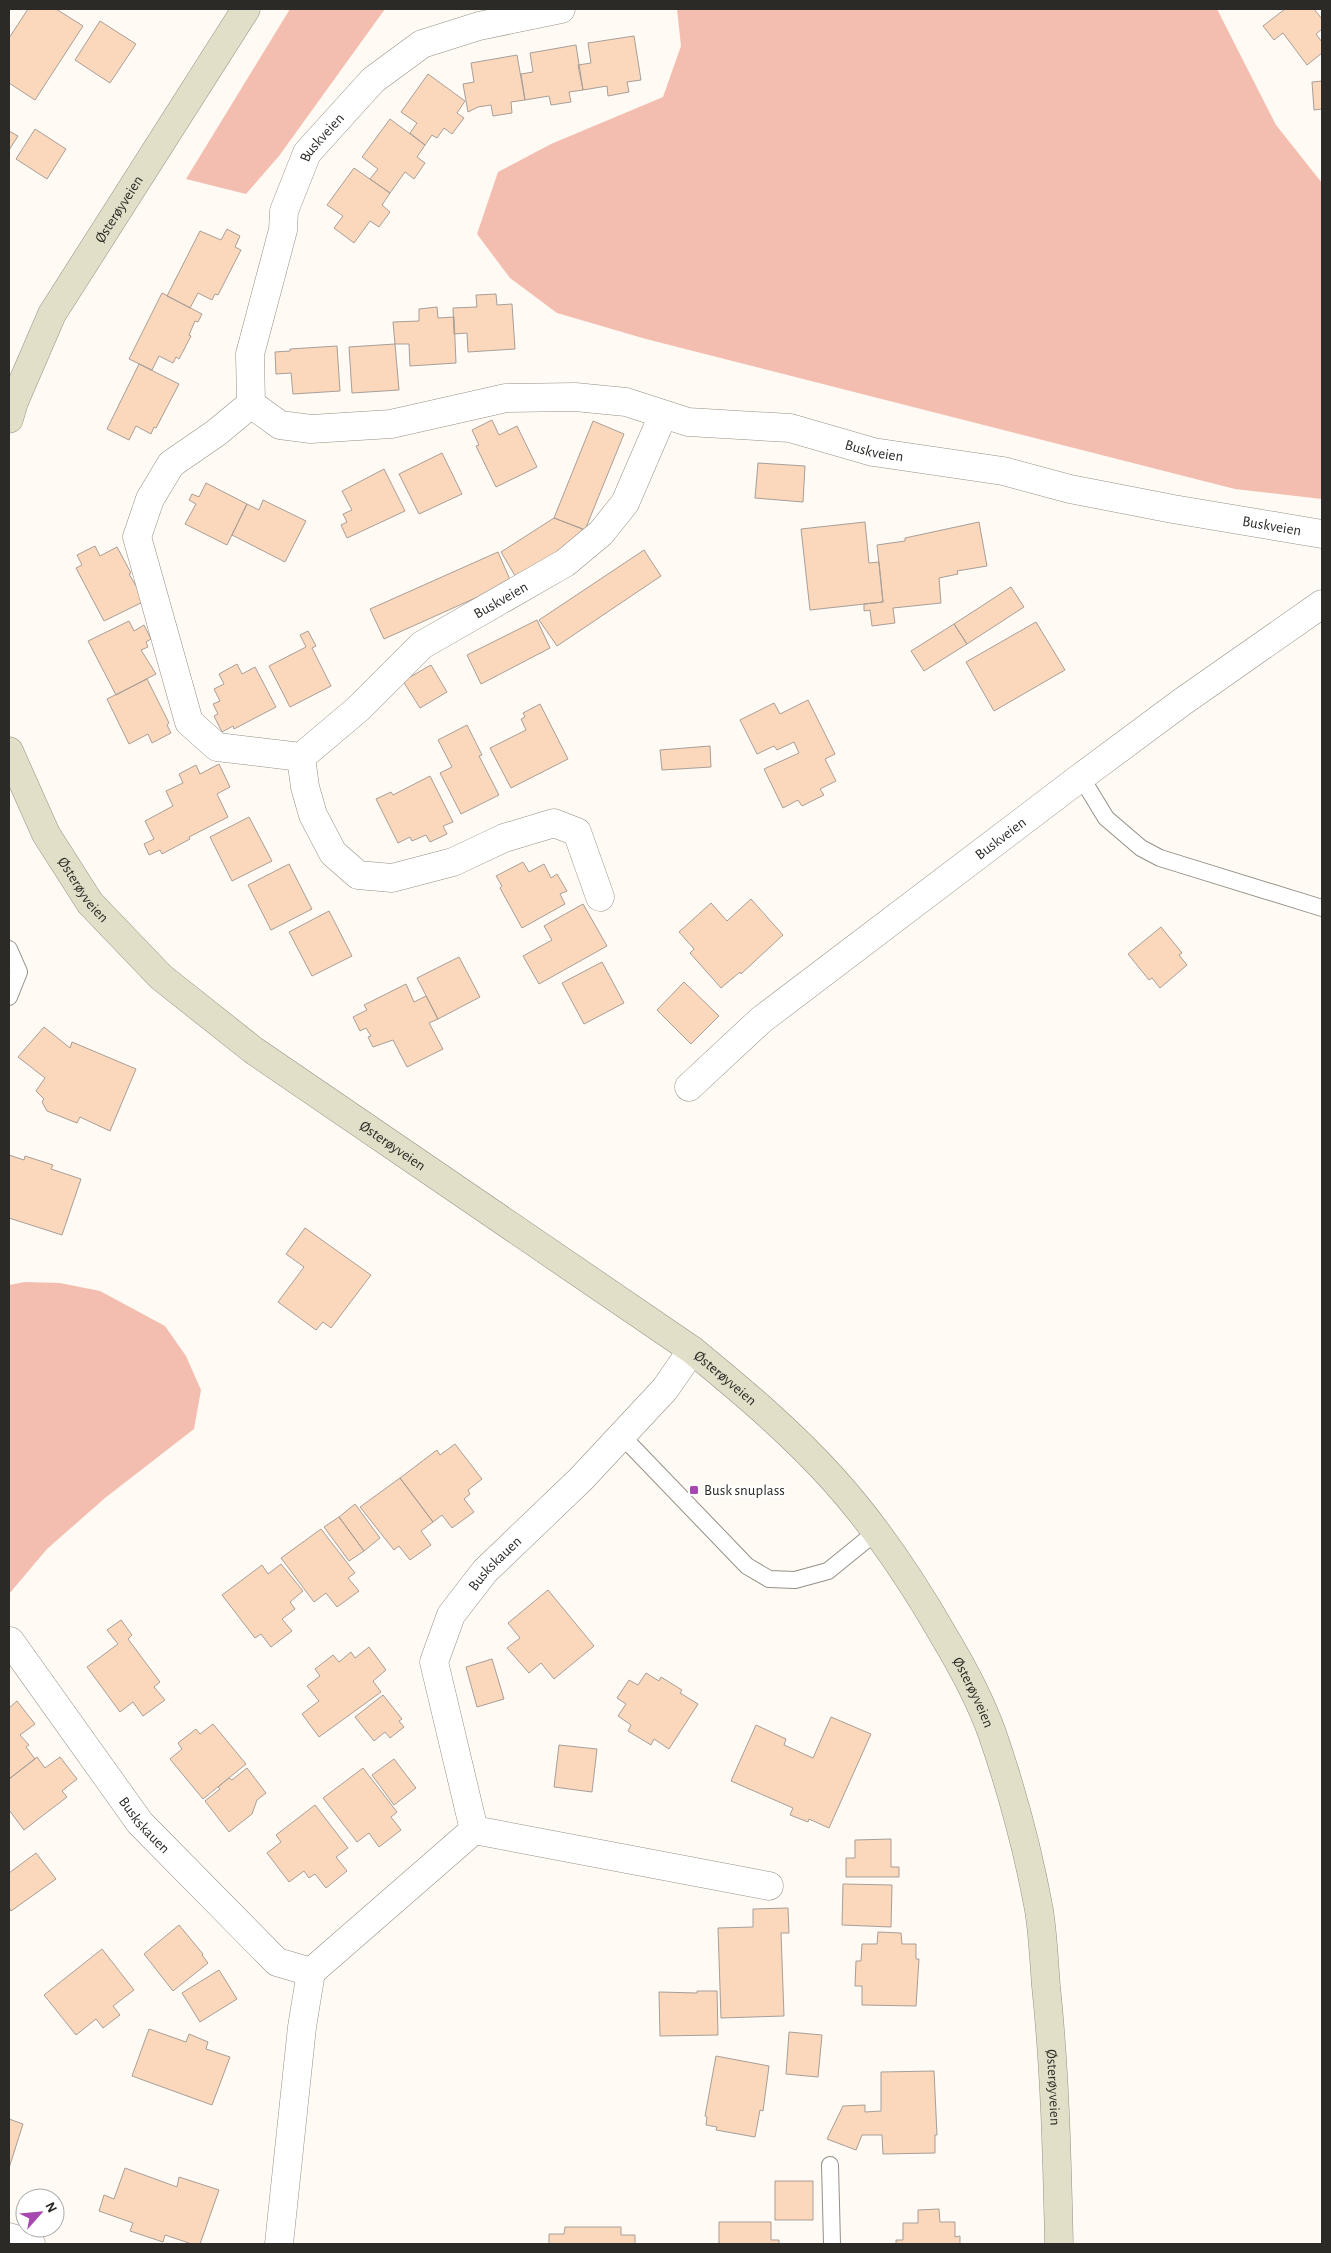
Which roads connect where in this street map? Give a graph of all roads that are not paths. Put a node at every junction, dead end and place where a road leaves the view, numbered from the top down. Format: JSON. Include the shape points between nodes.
{"nodes":[{"id":1,"x":246,"y":9,"type":"edge"},
{"id":2,"x":561,"y":9,"type":"edge"},
{"id":3,"x":251,"y":404,"type":"junction"},
{"id":4,"x":664,"y":415,"type":"junction"},
{"id":5,"x":9,"y":419,"type":"edge"},
{"id":6,"x":1322,"y":534,"type":"edge"},
{"id":7,"x":1322,"y":604,"type":"edge"},
{"id":8,"x":9,"y":751,"type":"edge"},
{"id":9,"x":301,"y":758,"type":"junction"},
{"id":10,"x":1081,"y":777,"type":"junction"},
{"id":11,"x":600,"y":897,"type":"dead end"},
{"id":12,"x":1322,"y":908,"type":"edge"},
{"id":13,"x":9,"y":949,"type":"edge"},
{"id":14,"x":9,"y":997,"type":"edge"},
{"id":15,"x":689,"y":1087,"type":"dead end"},
{"id":16,"x":692,"y":1350,"type":"junction"},
{"id":17,"x":621,"y":1434,"type":"junction"},
{"id":18,"x":876,"y":1532,"type":"junction"},
{"id":19,"x":10,"y":1641,"type":"dead end"},
{"id":20,"x":474,"y":1830,"type":"junction"},
{"id":21,"x":769,"y":1886,"type":"dead end"},
{"id":22,"x":311,"y":1972,"type":"junction"},
{"id":23,"x":830,"y":2165,"type":"dead end"},
{"id":24,"x":9,"y":2237,"type":"edge"},
{"id":25,"x":31,"y":2244,"type":"edge"},
{"id":26,"x":278,"y":2244,"type":"edge"},
{"id":27,"x":832,"y":2244,"type":"edge"},
{"id":28,"x":1059,"y":2244,"type":"edge"}],
"edges":[{"from":1,"to":5,"type":"main road","name":"Østerøyveien","via":[[52,314]]},
{"from":2,"to":3,"type":"street","name":"Buskveien","via":[[479,26],[422,44],[373,80],[307,153],[284,211],[250,354]]},
{"from":3,"to":4,"type":"street","name":"Buskveien","via":[[280,424],[311,429],[391,424],[506,398],[575,397],[626,402]]},
{"from":3,"to":9,"type":"street","via":[[171,464],[150,499],[137,537],[190,722],[217,747]]},
{"from":4,"to":6,"type":"street","name":"Buskveien","via":[[704,424],[790,428],[872,452],[1003,471],[1173,509]]},
{"from":4,"to":9,"type":"street","name":"Buskveien","via":[[625,503],[601,533],[565,563],[422,645],[358,709]]},
{"from":7,"to":10,"type":"street","name":"Buskveien"},
{"from":8,"to":16,"type":"main road","name":"Østerøyveien","via":[[46,834],[90,903],[161,977],[253,1050]]},
{"from":9,"to":11,"type":"street","via":[[313,815],[334,853],[358,875],[392,878],[453,862],[504,838],[554,823],[577,832]]},
{"from":10,"to":12,"type":"lane","via":[[1106,818],[1141,848],[1160,858]]},
{"from":10,"to":15,"type":"street","name":"Buskveien","via":[[761,1020]]},
{"from":13,"to":14,"type":"lane","via":[[18,972]]},
{"from":16,"to":17,"type":"street","name":"Buskskauen","via":[[665,1389]]},
{"from":16,"to":18,"type":"main road","name":"Østerøyveien","via":[[794,1439],[835,1481]]},
{"from":17,"to":18,"type":"lane","via":[[747,1566],[769,1579],[794,1580],[828,1571]]},
{"from":17,"to":20,"type":"street","name":"Buskskauen","via":[[581,1479],[485,1571],[451,1615],[434,1662]]},
{"from":18,"to":28,"type":"main road","name":"Østerøyveien","via":[[918,1590],[965,1674],[992,1732],[1023,1832],[1039,1912],[1051,2030]]},
{"from":19,"to":22,"type":"street","name":"Buskskauen","via":[[140,1823],[277,1962]]},
{"from":20,"to":21,"type":"street"},
{"from":20,"to":22,"type":"street"},
{"from":22,"to":26,"type":"street"},
{"from":23,"to":27,"type":"lane"},
{"from":24,"to":25,"type":"street"}]}
